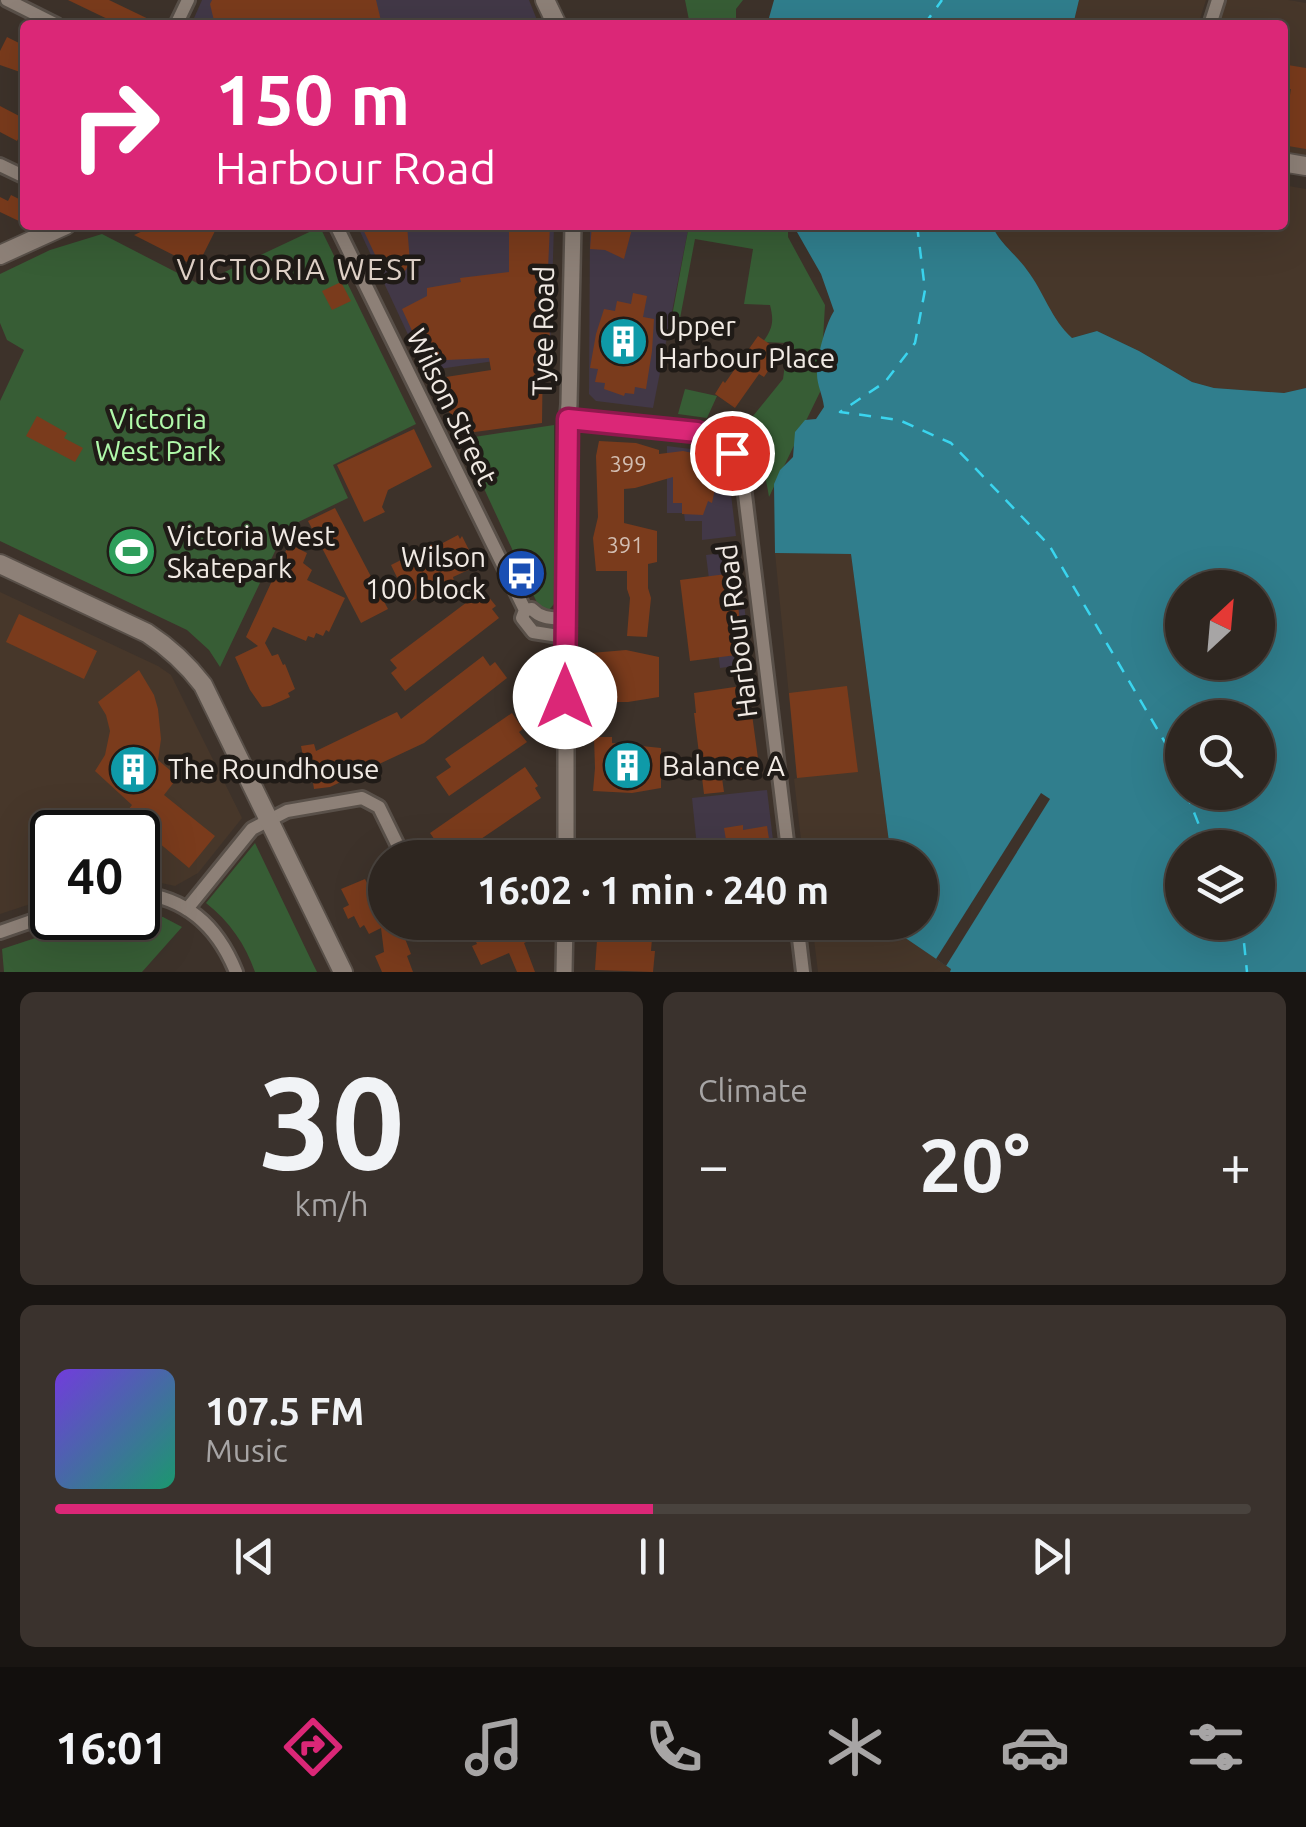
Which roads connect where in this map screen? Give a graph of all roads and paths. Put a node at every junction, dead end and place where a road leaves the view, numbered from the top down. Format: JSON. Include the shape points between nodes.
{"nodes":[{"id":1,"x":7,"y":0,"type":"edge"},
{"id":2,"x":46,"y":20,"type":"edge"},
{"id":3,"x":55,"y":230,"type":"edge"},
{"id":4,"x":338,"y":230,"type":"edge"},
{"id":5,"x":573,"y":230,"type":"edge"},
{"id":6,"x":0,"y":254,"type":"edge"},
{"id":7,"x":568,"y":419,"type":"junction"},
{"id":8,"x":0,"y":564,"type":"edge"},
{"id":9,"x":525,"y":610,"type":"junction"},
{"id":10,"x":565,"y":618,"type":"junction"},
{"id":11,"x":565,"y":637,"type":"junction"},
{"id":12,"x":269,"y":820,"type":"junction"},
{"id":13,"x":396,"y":840,"type":"edge"},
{"id":14,"x":566,"y":840,"type":"edge"},
{"id":15,"x":788,"y":840,"type":"edge"},
{"id":16,"x":160,"y":897,"type":"edge"},
{"id":17,"x":187,"y":908,"type":"junction"},
{"id":18,"x":30,"y":922,"type":"edge"},
{"id":19,"x":0,"y":932,"type":"edge"},
{"id":20,"x":565,"y":940,"type":"edge"},
{"id":21,"x":799,"y":940,"type":"edge"},
{"id":22,"x":236,"y":972,"type":"edge"},
{"id":23,"x":344,"y":972,"type":"edge"},
{"id":24,"x":564,"y":972,"type":"edge"},
{"id":25,"x":803,"y":972,"type":"edge"}],
"edges":[{"from":1,"to":2,"type":"street"},
{"from":3,"to":6,"type":"main road"},
{"from":4,"to":9,"type":"street","name":"Wilson Street"},
{"from":5,"to":7,"type":"street","name":"Tyee Road"},
{"from":7,"to":10,"type":"street","name":"Tyee Road"},
{"from":7,"to":15,"type":"street","name":"Harbour Road","via":[[697,432],[738,460]]},
{"from":8,"to":12,"type":"main road","via":[[148,634],[182,660],[203,686]]},
{"from":9,"to":10,"type":"street"},
{"from":9,"to":11,"type":"street","name":"Wilson Street","via":[[522,618],[534,632]]},
{"from":10,"to":11,"type":"street","name":"Tyee Road"},
{"from":11,"to":14,"type":"street","name":"Tyee Road"},
{"from":12,"to":13,"type":"street","via":[[362,798],[380,807]]},
{"from":12,"to":17,"type":"street","via":[[252,829]]},
{"from":12,"to":23,"type":"main road"},
{"from":16,"to":17,"type":"street"},
{"from":17,"to":22,"type":"street","via":[[217,934]]},
{"from":18,"to":19,"type":"street"},
{"from":20,"to":24,"type":"street"},
{"from":21,"to":25,"type":"street"}]}
